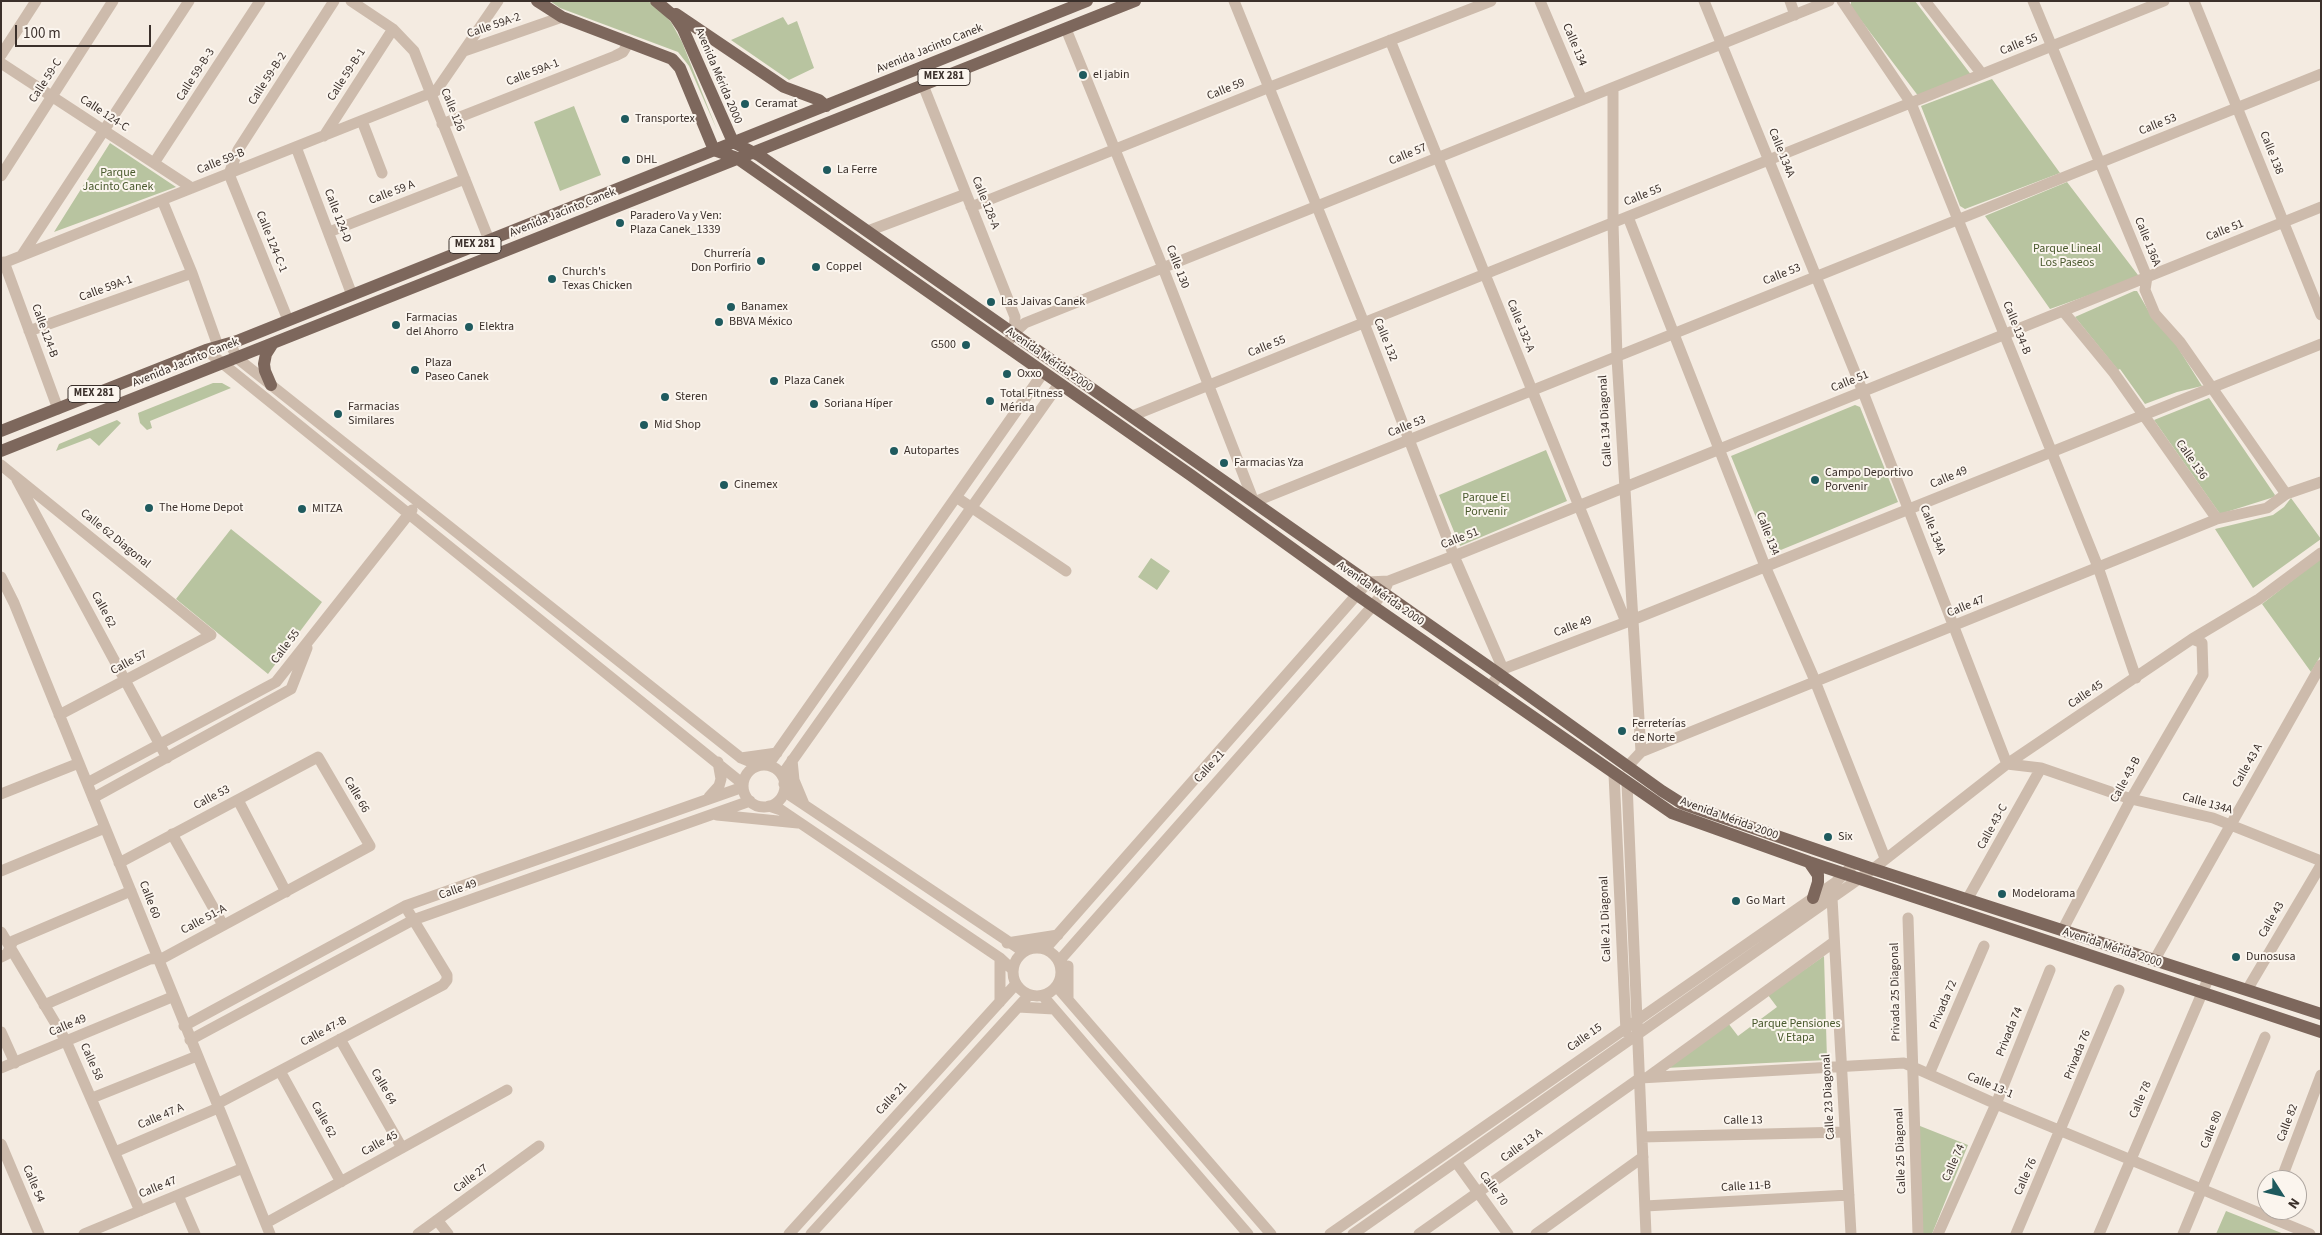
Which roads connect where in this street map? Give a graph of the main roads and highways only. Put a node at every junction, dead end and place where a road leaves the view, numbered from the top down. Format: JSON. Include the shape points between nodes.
{"nodes":[{"id":1,"x":537,"y":1,"type":"edge"},
{"id":2,"x":1087,"y":1,"type":"edge"},
{"id":3,"x":1135,"y":1,"type":"edge"},
{"id":4,"x":658,"y":3,"type":"edge"},
{"id":5,"x":826,"y":106,"type":"junction"},
{"id":6,"x":733,"y":142,"type":"junction"},
{"id":7,"x":714,"y":150,"type":"junction"},
{"id":8,"x":754,"y":152,"type":"junction"},
{"id":9,"x":737,"y":158,"type":"junction"},
{"id":10,"x":272,"y":343,"type":"junction"},
{"id":11,"x":271,"y":385,"type":"road end"},
{"id":12,"x":1,"y":431,"type":"edge"},
{"id":13,"x":1,"y":451,"type":"edge"},
{"id":14,"x":1809,"y":862,"type":"junction"},
{"id":15,"x":1813,"y":898,"type":"road end"},
{"id":16,"x":2321,"y":1014,"type":"edge"},
{"id":17,"x":2321,"y":1032,"type":"edge"}],
"edges":[{"from":1,"to":7,"type":"main road","via":[[562,17],[672,59],[680,68]]},
{"from":2,"to":5,"type":"main road","name":"Avenida Jacinto Canek","number":"MEX 281"},
{"from":3,"to":8,"type":"main road","name":"Avenida Jacinto Canek","number":"MEX 281"},
{"from":4,"to":5,"type":"main road","via":[[784,87],[819,100]]},
{"from":4,"to":6,"type":"main road","name":"Avenida Mérida 2000","via":[[675,17],[683,29]]},
{"from":5,"to":6,"type":"main road","name":"Avenida Jacinto Canek","number":"MEX 281"},
{"from":6,"to":7,"type":"main road","name":"Avenida Jacinto Canek","number":"MEX 281"},
{"from":6,"to":8,"type":"main road","name":"Avenida Mérida 2000"},
{"from":7,"to":9,"type":"main road","name":"Avenida Mérida 2000"},
{"from":7,"to":12,"type":"main road","name":"Avenida Jacinto Canek","number":"MEX 281"},
{"from":8,"to":9,"type":"main road","name":"Avenida Jacinto Canek","number":"MEX 281"},
{"from":8,"to":16,"type":"main road","name":"Avenida Mérida 2000","via":[[1368,582],[1386,587],[1626,767],[1681,802],[1873,869]]},
{"from":9,"to":10,"type":"main road","name":"Avenida Jacinto Canek","number":"MEX 281"},
{"from":9,"to":14,"type":"main road","name":"Avenida Mérida 2000","via":[[1672,813]]},
{"from":10,"to":11,"type":"main road","via":[[264,364]]},
{"from":10,"to":13,"type":"main road","name":"Avenida Jacinto Canek","number":"MEX 281"},
{"from":14,"to":15,"type":"main road","via":[[1818,875]]},
{"from":14,"to":17,"type":"main road","name":"Avenida Mérida 2000"}]}
